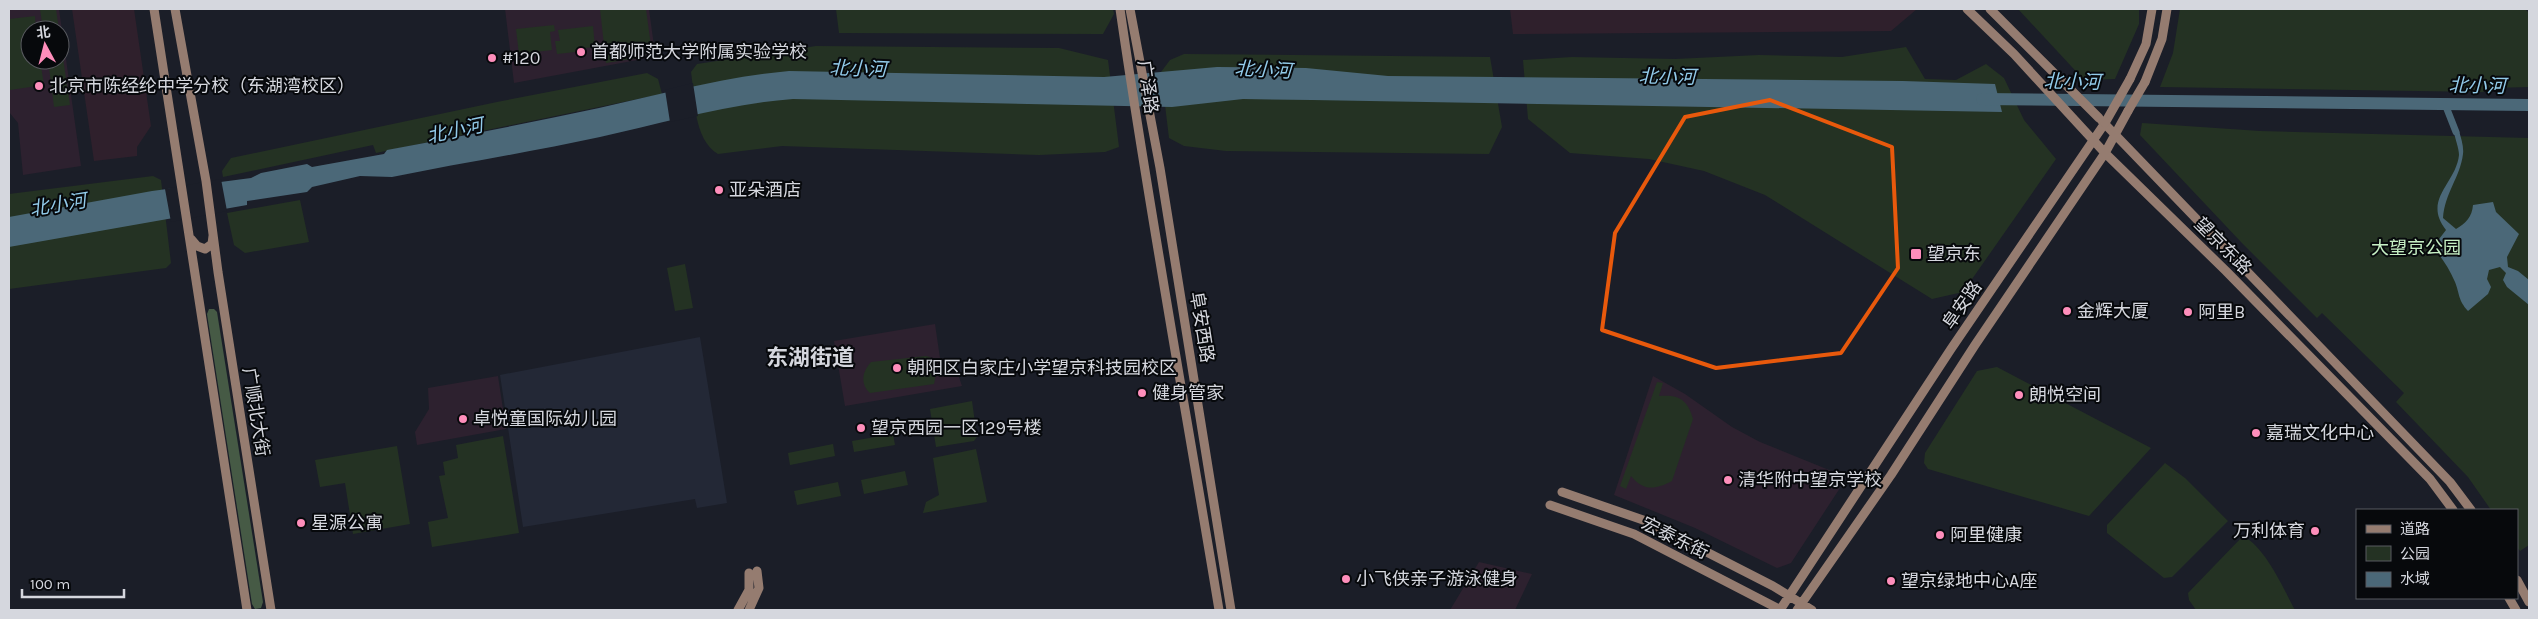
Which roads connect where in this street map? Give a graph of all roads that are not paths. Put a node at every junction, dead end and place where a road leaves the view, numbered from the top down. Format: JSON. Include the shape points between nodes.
{"nodes":[{"id":1,"x":154,"y":9,"type":"edge"},
{"id":2,"x":175,"y":9,"type":"edge"},
{"id":3,"x":1120,"y":9,"type":"edge"},
{"id":4,"x":1130,"y":9,"type":"edge"},
{"id":5,"x":1967,"y":9,"type":"edge"},
{"id":6,"x":1990,"y":9,"type":"edge"},
{"id":7,"x":2152,"y":9,"type":"edge"},
{"id":8,"x":2167,"y":9,"type":"edge"},
{"id":9,"x":2102,"y":121,"type":"junction"},
{"id":10,"x":2116,"y":135,"type":"junction"},
{"id":11,"x":2095,"y":142,"type":"junction"},
{"id":12,"x":2105,"y":153,"type":"junction"},
{"id":13,"x":1160,"y":168,"type":"joint"},
{"id":14,"x":1143,"y":171,"type":"joint"},
{"id":15,"x":214,"y":232,"type":"junction"},
{"id":16,"x":190,"y":236,"type":"junction"},
{"id":17,"x":1562,"y":492,"type":"dead end"},
{"id":18,"x":1550,"y":505,"type":"dead end"},
{"id":19,"x":2452,"y":509,"type":"edge"},
{"id":20,"x":2470,"y":509,"type":"edge"},
{"id":21,"x":2518,"y":582,"type":"edge"},
{"id":22,"x":1790,"y":595,"type":"junction"},
{"id":23,"x":269,"y":599,"type":"junction"},
{"id":24,"x":2510,"y":599,"type":"edge"},
{"id":25,"x":2529,"y":602,"type":"edge"},
{"id":26,"x":247,"y":606,"type":"edge"},
{"id":27,"x":1800,"y":607,"type":"edge"},
{"id":28,"x":252,"y":610,"type":"edge"},
{"id":29,"x":264,"y":610,"type":"edge"},
{"id":30,"x":271,"y":610,"type":"edge"},
{"id":31,"x":738,"y":610,"type":"edge"},
{"id":32,"x":749,"y":610,"type":"edge"},
{"id":33,"x":1219,"y":610,"type":"edge"},
{"id":34,"x":1231,"y":610,"type":"edge"},
{"id":35,"x":1780,"y":610,"type":"edge"},
{"id":36,"x":1812,"y":610,"type":"edge"},
{"id":37,"x":2516,"y":610,"type":"edge"}],
"edges":[{"from":1,"to":16,"type":"main road"},
{"from":2,"to":15,"type":"main road","name":"广顺北大街"},
{"from":3,"to":14,"type":"main road","name":"广泽路"},
{"from":4,"to":13,"type":"main road","name":"广泽路"},
{"from":5,"to":11,"type":"main road","name":"望京东路"},
{"from":6,"to":9,"type":"main road","name":"望京东路","bridge":true},
{"from":7,"to":9,"type":"main road","name":"阜安路","bridge":true,"via":[[2146,44],[2130,79]]},
{"from":8,"to":10,"type":"main road","bridge":true,"via":[[2159,46]]},
{"from":9,"to":10,"type":"main road","name":"望京东路"},
{"from":9,"to":11,"type":"main road","name":"阜安路"},
{"from":10,"to":12,"type":"main road","name":"阜安路"},
{"from":10,"to":20,"type":"main road","name":"望京东路","via":[[2450,482]]},
{"from":11,"to":12,"type":"main road","name":"望京东路"},
{"from":11,"to":22,"type":"main road","name":"阜安路","via":[[1951,350]]},
{"from":12,"to":19,"type":"main road","name":"望京东路","via":[[2430,479]]},
{"from":12,"to":27,"type":"main road","name":"阜安路"},
{"from":13,"to":34,"type":"main road","name":"阜安西路"},
{"from":14,"to":33,"type":"main road","name":"阜安西路","via":[[1173,329]]},
{"from":15,"to":16,"type":"main road","via":[[212,244],[205,249],[195,245]]},
{"from":15,"to":23,"type":"main road","name":"广顺北大街","via":[[216,264]]},
{"from":16,"to":26,"type":"main road"},
{"from":17,"to":22,"type":"main road","via":[[1646,521]]},
{"from":18,"to":35,"type":"main road","name":"宏泰东街","via":[[1634,534]]},
{"from":21,"to":25,"type":"main road"},
{"from":22,"to":27,"type":"main road"},
{"from":22,"to":35,"type":"main road","name":"阜安路"},
{"from":23,"to":29,"type":"main road"},
{"from":23,"to":30,"type":"main road","name":"广顺北大街"},
{"from":24,"to":37,"type":"main road"},
{"from":26,"to":28,"type":"main road"},
{"from":27,"to":36,"type":"main road"},
{"from":31,"to":32,"type":"main road","via":[[749,590],[753,572],[759,591]]}]}
